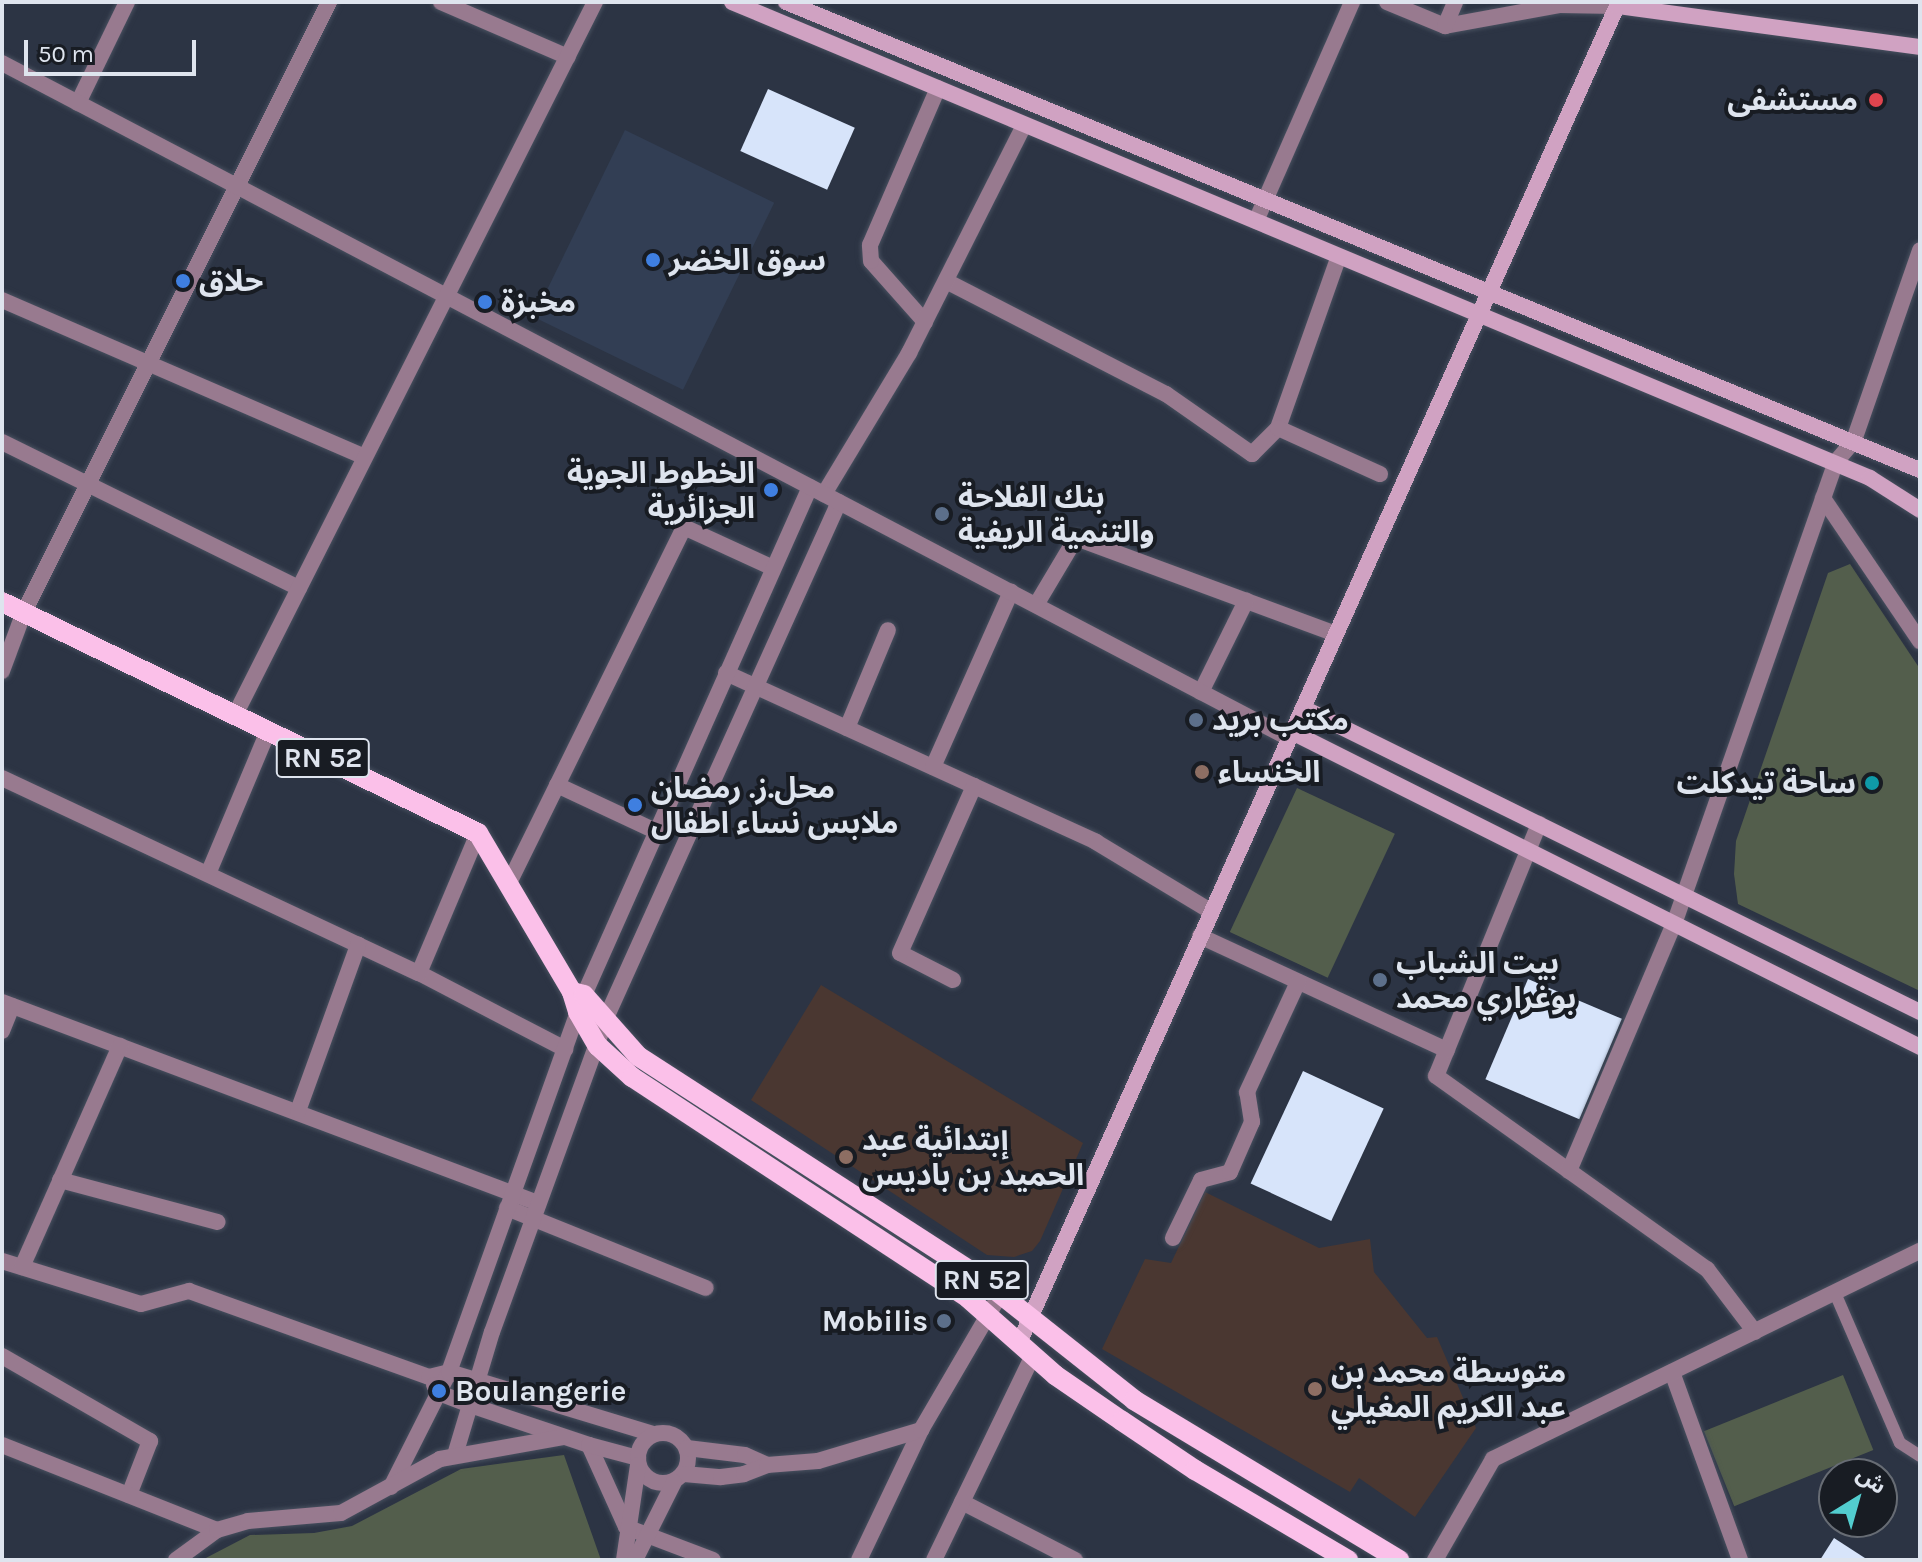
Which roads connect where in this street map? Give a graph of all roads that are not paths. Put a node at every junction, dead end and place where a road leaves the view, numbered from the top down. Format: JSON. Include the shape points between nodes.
{"nodes":[{"id":1,"x":127,"y":2,"type":"edge"},
{"id":2,"x":329,"y":2,"type":"edge"},
{"id":3,"x":441,"y":2,"type":"edge"},
{"id":4,"x":595,"y":2,"type":"edge"},
{"id":5,"x":732,"y":2,"type":"edge"},
{"id":6,"x":786,"y":2,"type":"edge"},
{"id":7,"x":1352,"y":2,"type":"edge"},
{"id":8,"x":1387,"y":2,"type":"edge"},
{"id":9,"x":1455,"y":2,"type":"edge"},
{"id":10,"x":1617,"y":4,"type":"edge"},
{"id":11,"x":1445,"y":26,"type":"junction"},
{"id":12,"x":1920,"y":47,"type":"edge"},
{"id":13,"x":568,"y":57,"type":"junction"},
{"id":14,"x":2,"y":63,"type":"edge"},
{"id":15,"x":938,"y":88,"type":"junction"},
{"id":16,"x":78,"y":103,"type":"junction"},
{"id":17,"x":1024,"y":125,"type":"junction"},
{"id":18,"x":237,"y":186,"type":"junction"},
{"id":19,"x":1266,"y":199,"type":"junction"},
{"id":20,"x":1256,"y":221,"type":"junction"},
{"id":21,"x":1920,"y":250,"type":"edge"},
{"id":22,"x":1339,"y":256,"type":"junction"},
{"id":23,"x":946,"y":281,"type":"junction"},
{"id":24,"x":1489,"y":291,"type":"junction"},
{"id":25,"x":447,"y":296,"type":"junction"},
{"id":26,"x":2,"y":300,"type":"edge"},
{"id":27,"x":1479,"y":314,"type":"junction"},
{"id":28,"x":925,"y":322,"type":"junction"},
{"id":29,"x":148,"y":363,"type":"junction"},
{"id":30,"x":1278,"y":428,"type":"junction"},
{"id":31,"x":1854,"y":440,"type":"junction"},
{"id":32,"x":2,"y":442,"type":"edge"},
{"id":33,"x":365,"y":457,"type":"junction"},
{"id":34,"x":1835,"y":463,"type":"junction"},
{"id":35,"x":1920,"y":470,"type":"edge"},
{"id":36,"x":1380,"y":474,"type":"dead end"},
{"id":37,"x":88,"y":484,"type":"junction"},
{"id":38,"x":817,"y":490,"type":"junction"},
{"id":39,"x":1823,"y":498,"type":"junction"},
{"id":40,"x":839,"y":502,"type":"junction"},
{"id":41,"x":1920,"y":510,"type":"edge"},
{"id":42,"x":773,"y":568,"type":"junction"},
{"id":43,"x":299,"y":588,"type":"junction"},
{"id":44,"x":1011,"y":592,"type":"junction"},
{"id":45,"x":1246,"y":601,"type":"junction"},
{"id":46,"x":2,"y":602,"type":"edge"},
{"id":47,"x":1036,"y":605,"type":"junction"},
{"id":48,"x":24,"y":612,"type":"junction"},
{"id":49,"x":888,"y":630,"type":"dead end"},
{"id":50,"x":1336,"y":634,"type":"junction"},
{"id":51,"x":1920,"y":641,"type":"edge"},
{"id":52,"x":2,"y":671,"type":"edge"},
{"id":53,"x":726,"y":673,"type":"junction"},
{"id":54,"x":756,"y":686,"type":"junction"},
{"id":55,"x":1201,"y":692,"type":"junction"},
{"id":56,"x":1303,"y":708,"type":"junction"},
{"id":57,"x":235,"y":715,"type":"junction"},
{"id":58,"x":847,"y":728,"type":"junction"},
{"id":59,"x":268,"y":731,"type":"junction"},
{"id":60,"x":1290,"y":735,"type":"junction"},
{"id":61,"x":933,"y":767,"type":"junction"},
{"id":62,"x":2,"y":778,"type":"edge"},
{"id":63,"x":557,"y":785,"type":"junction"},
{"id":64,"x":974,"y":786,"type":"junction"},
{"id":65,"x":1539,"y":824,"type":"junction"},
{"id":66,"x":655,"y":831,"type":"junction"},
{"id":67,"x":478,"y":833,"type":"junction"},
{"id":68,"x":1529,"y":851,"type":"junction"},
{"id":69,"x":208,"y":874,"type":"junction"},
{"id":70,"x":509,"y":883,"type":"junction"},
{"id":71,"x":1684,"y":896,"type":"junction"},
{"id":72,"x":1212,"y":912,"type":"junction"},
{"id":73,"x":1674,"y":924,"type":"junction"},
{"id":74,"x":1200,"y":936,"type":"junction"},
{"id":75,"x":358,"y":945,"type":"junction"},
{"id":76,"x":419,"y":973,"type":"junction"},
{"id":77,"x":953,"y":980,"type":"dead end"},
{"id":78,"x":1298,"y":982,"type":"junction"},
{"id":79,"x":578,"y":1000,"type":"junction"},
{"id":80,"x":7,"y":1004,"type":"edge"},
{"id":81,"x":1920,"y":1012,"type":"edge"},
{"id":82,"x":606,"y":1018,"type":"junction"},
{"id":83,"x":2,"y":1031,"type":"edge"},
{"id":84,"x":120,"y":1046,"type":"junction"},
{"id":85,"x":598,"y":1046,"type":"junction"},
{"id":86,"x":1920,"y":1047,"type":"edge"},
{"id":87,"x":565,"y":1049,"type":"junction"},
{"id":88,"x":1447,"y":1050,"type":"junction"},
{"id":89,"x":298,"y":1111,"type":"junction"},
{"id":90,"x":1569,"y":1171,"type":"junction"},
{"id":91,"x":60,"y":1180,"type":"junction"},
{"id":92,"x":509,"y":1201,"type":"junction"},
{"id":93,"x":535,"y":1211,"type":"junction"},
{"id":94,"x":218,"y":1222,"type":"dead end"},
{"id":95,"x":1173,"y":1238,"type":"dead end"},
{"id":96,"x":1920,"y":1251,"type":"edge"},
{"id":97,"x":2,"y":1261,"type":"edge"},
{"id":98,"x":22,"y":1267,"type":"junction"},
{"id":99,"x":706,"y":1288,"type":"dead end"},
{"id":100,"x":1835,"y":1293,"type":"junction"},
{"id":101,"x":1000,"y":1295,"type":"junction"},
{"id":102,"x":989,"y":1317,"type":"junction"},
{"id":103,"x":1029,"y":1319,"type":"junction"},
{"id":104,"x":1755,"y":1332,"type":"junction"},
{"id":105,"x":1026,"y":1349,"type":"junction"},
{"id":106,"x":2,"y":1356,"type":"edge"},
{"id":107,"x":449,"y":1372,"type":"junction"},
{"id":108,"x":1672,"y":1372,"type":"junction"},
{"id":109,"x":429,"y":1377,"type":"junction"},
{"id":110,"x":478,"y":1380,"type":"junction"},
{"id":111,"x":439,"y":1393,"type":"junction"},
{"id":112,"x":470,"y":1405,"type":"junction"},
{"id":113,"x":921,"y":1430,"type":"junction"},
{"id":114,"x":653,"y":1434,"type":"junction"},
{"id":115,"x":563,"y":1437,"type":"junction"},
{"id":116,"x":2,"y":1445,"type":"edge"},
{"id":117,"x":589,"y":1445,"type":"junction"},
{"id":118,"x":687,"y":1448,"type":"junction"},
{"id":119,"x":455,"y":1455,"type":"junction"},
{"id":120,"x":1920,"y":1456,"type":"edge"},
{"id":121,"x":638,"y":1462,"type":"junction"},
{"id":122,"x":767,"y":1465,"type":"junction"},
{"id":123,"x":679,"y":1478,"type":"junction"},
{"id":124,"x":391,"y":1487,"type":"junction"},
{"id":125,"x":129,"y":1495,"type":"junction"},
{"id":126,"x":962,"y":1502,"type":"junction"},
{"id":127,"x":626,"y":1527,"type":"junction"},
{"id":128,"x":217,"y":1530,"type":"junction"},
{"id":129,"x":648,"y":1536,"type":"junction"},
{"id":130,"x":176,"y":1560,"type":"edge"},
{"id":131,"x":624,"y":1560,"type":"edge"},
{"id":132,"x":635,"y":1560,"type":"edge"},
{"id":133,"x":713,"y":1560,"type":"edge"},
{"id":134,"x":859,"y":1560,"type":"edge"},
{"id":135,"x":934,"y":1560,"type":"edge"},
{"id":136,"x":1075,"y":1560,"type":"edge"},
{"id":137,"x":1348,"y":1560,"type":"edge"},
{"id":138,"x":1399,"y":1560,"type":"edge"},
{"id":139,"x":1435,"y":1560,"type":"edge"},
{"id":140,"x":1740,"y":1560,"type":"edge"}],
"edges":[{"from":1,"to":16,"type":"street"},
{"from":2,"to":18,"type":"street"},
{"from":3,"to":13,"type":"street"},
{"from":4,"to":13,"type":"street"},
{"from":5,"to":15,"type":"main road"},
{"from":6,"to":19,"type":"main road"},
{"from":7,"to":19,"type":"street"},
{"from":8,"to":11,"type":"street"},
{"from":9,"to":11,"type":"street"},
{"from":10,"to":11,"type":"street","via":[[1559,5]]},
{"from":10,"to":12,"type":"main road"},
{"from":10,"to":24,"type":"main road"},
{"from":13,"to":25,"type":"street"},
{"from":14,"to":16,"type":"street"},
{"from":15,"to":17,"type":"main road"},
{"from":15,"to":28,"type":"street","via":[[870,245],[871,261]]},
{"from":16,"to":18,"type":"street"},
{"from":17,"to":20,"type":"main road"},
{"from":17,"to":23,"type":"street"},
{"from":18,"to":25,"type":"street"},
{"from":18,"to":29,"type":"street"},
{"from":19,"to":20,"type":"street"},
{"from":19,"to":24,"type":"main road"},
{"from":20,"to":22,"type":"main road"},
{"from":21,"to":31,"type":"street"},
{"from":22,"to":27,"type":"main road"},
{"from":22,"to":30,"type":"street"},
{"from":23,"to":28,"type":"street"},
{"from":23,"to":30,"type":"street","via":[[1166,394],[1252,454]]},
{"from":24,"to":27,"type":"main road"},
{"from":24,"to":31,"type":"main road"},
{"from":25,"to":33,"type":"street"},
{"from":25,"to":38,"type":"street"},
{"from":26,"to":29,"type":"street"},
{"from":27,"to":34,"type":"main road"},
{"from":27,"to":50,"type":"main road"},
{"from":28,"to":38,"type":"street"},
{"from":29,"to":33,"type":"street"},
{"from":29,"to":37,"type":"street"},
{"from":30,"to":36,"type":"street"},
{"from":31,"to":34,"type":"street"},
{"from":31,"to":35,"type":"main road"},
{"from":32,"to":37,"type":"street"},
{"from":33,"to":43,"type":"street"},
{"from":34,"to":39,"type":"street"},
{"from":34,"to":41,"type":"main road"},
{"from":37,"to":43,"type":"street"},
{"from":37,"to":48,"type":"street"},
{"from":38,"to":40,"type":"street"},
{"from":38,"to":42,"type":"street"},
{"from":39,"to":51,"type":"street"},
{"from":39,"to":71,"type":"street"},
{"from":40,"to":44,"type":"street"},
{"from":40,"to":54,"type":"street"},
{"from":42,"to":53,"type":"street"},
{"from":42,"to":63,"type":"street","via":[[684,527]]},
{"from":43,"to":57,"type":"street"},
{"from":44,"to":47,"type":"street"},
{"from":44,"to":61,"type":"street"},
{"from":45,"to":47,"type":"street","via":[[1076,538]]},
{"from":45,"to":50,"type":"street"},
{"from":45,"to":55,"type":"street"},
{"from":46,"to":48,"type":"main road","number":"RN 52"},
{"from":47,"to":55,"type":"street"},
{"from":48,"to":52,"type":"street"},
{"from":48,"to":57,"type":"main road","number":"RN 52"},
{"from":49,"to":58,"type":"street"},
{"from":50,"to":56,"type":"main road"},
{"from":53,"to":54,"type":"street"},
{"from":53,"to":66,"type":"street"},
{"from":54,"to":58,"type":"street"},
{"from":54,"to":82,"type":"street"},
{"from":55,"to":60,"type":"street"},
{"from":56,"to":60,"type":"main road"},
{"from":56,"to":65,"type":"main road"},
{"from":57,"to":59,"type":"main road","number":"RN 52"},
{"from":58,"to":61,"type":"street"},
{"from":59,"to":67,"type":"main road","number":"RN 52"},
{"from":59,"to":69,"type":"street"},
{"from":60,"to":68,"type":"main road"},
{"from":60,"to":72,"type":"main road"},
{"from":61,"to":64,"type":"street"},
{"from":62,"to":69,"type":"street"},
{"from":63,"to":66,"type":"street"},
{"from":63,"to":70,"type":"street"},
{"from":64,"to":72,"type":"street","via":[[1096,842]]},
{"from":64,"to":77,"type":"street","via":[[900,953]]},
{"from":65,"to":68,"type":"street"},
{"from":65,"to":71,"type":"main road"},
{"from":66,"to":79,"type":"street"},
{"from":67,"to":70,"type":"main road","number":"RN 52"},
{"from":67,"to":76,"type":"street"},
{"from":68,"to":73,"type":"main road"},
{"from":68,"to":88,"type":"street"},
{"from":69,"to":75,"type":"street"},
{"from":70,"to":79,"type":"main road","number":"RN 52"},
{"from":71,"to":73,"type":"street"},
{"from":71,"to":81,"type":"main road"},
{"from":72,"to":74,"type":"main road"},
{"from":73,"to":86,"type":"main road"},
{"from":73,"to":90,"type":"street"},
{"from":74,"to":78,"type":"street"},
{"from":74,"to":103,"type":"main road"},
{"from":75,"to":76,"type":"street"},
{"from":75,"to":89,"type":"street"},
{"from":76,"to":87,"type":"street"},
{"from":78,"to":88,"type":"street"},
{"from":78,"to":95,"type":"street","via":[[1247,1092],[1252,1122],[1230,1172],[1201,1180]]},
{"from":79,"to":82,"type":"main road","number":"RN 52"},
{"from":79,"to":85,"type":"main road","number":"RN 52"},
{"from":79,"to":87,"type":"street"},
{"from":80,"to":83,"type":"street"},
{"from":80,"to":84,"type":"street"},
{"from":82,"to":85,"type":"street"},
{"from":82,"to":101,"type":"main road","number":"RN 52","via":[[638,1056]]},
{"from":84,"to":89,"type":"street"},
{"from":84,"to":91,"type":"street"},
{"from":85,"to":93,"type":"street"},
{"from":85,"to":102,"type":"main road","number":"RN 52","via":[[632,1077],[968,1298]]},
{"from":87,"to":92,"type":"street"},
{"from":88,"to":90,"type":"street","via":[[1436,1076]]},
{"from":89,"to":92,"type":"street"},
{"from":90,"to":104,"type":"street","via":[[1707,1269]]},
{"from":91,"to":94,"type":"street"},
{"from":91,"to":98,"type":"street"},
{"from":92,"to":93,"type":"street"},
{"from":92,"to":107,"type":"street"},
{"from":93,"to":99,"type":"street"},
{"from":93,"to":110,"type":"street"},
{"from":96,"to":100,"type":"street"},
{"from":97,"to":98,"type":"street"},
{"from":98,"to":109,"type":"street","via":[[141,1304],[189,1291]]},
{"from":100,"to":104,"type":"street"},
{"from":100,"to":120,"type":"lane","via":[[1900,1443]]},
{"from":101,"to":102,"type":"street"},
{"from":101,"to":103,"type":"main road","number":"RN 52"},
{"from":102,"to":105,"type":"main road","number":"RN 52"},
{"from":102,"to":113,"type":"street"},
{"from":103,"to":105,"type":"main road"},
{"from":103,"to":138,"type":"main road","number":"RN 52","via":[[1134,1400]]},
{"from":104,"to":108,"type":"street"},
{"from":105,"to":126,"type":"street"},
{"from":105,"to":137,"type":"main road","number":"RN 52","via":[[1055,1375],[1195,1470]]},
{"from":106,"to":125,"type":"street","via":[[150,1441]]},
{"from":107,"to":109,"type":"street"},
{"from":107,"to":110,"type":"street"},
{"from":107,"to":111,"type":"street"},
{"from":108,"to":139,"type":"street","via":[[1493,1459]]},
{"from":108,"to":140,"type":"street"},
{"from":109,"to":111,"type":"street"},
{"from":110,"to":112,"type":"street"},
{"from":110,"to":114,"type":"street"},
{"from":111,"to":112,"type":"street"},
{"from":111,"to":124,"type":"street"},
{"from":112,"to":115,"type":"street"},
{"from":112,"to":119,"type":"street"},
{"from":113,"to":122,"type":"street","via":[[818,1461]]},
{"from":113,"to":134,"type":"street"},
{"from":114,"to":118,"type":"street","via":[[679,1438]]},
{"from":114,"to":121,"type":"street","via":[[642,1444]]},
{"from":115,"to":117,"type":"street"},
{"from":115,"to":119,"type":"street"},
{"from":116,"to":125,"type":"street"},
{"from":117,"to":121,"type":"street"},
{"from":117,"to":127,"type":"street"},
{"from":118,"to":122,"type":"street","via":[[745,1455]]},
{"from":118,"to":123,"type":"street","via":[[689,1460]]},
{"from":119,"to":124,"type":"street"},
{"from":121,"to":123,"type":"street","via":[[646,1477],[659,1484]]},
{"from":121,"to":127,"type":"street"},
{"from":122,"to":123,"type":"street","via":[[744,1474]]},
{"from":123,"to":129,"type":"street"},
{"from":124,"to":128,"type":"street","via":[[341,1513],[248,1521]]},
{"from":125,"to":128,"type":"street"},
{"from":126,"to":135,"type":"street"},
{"from":126,"to":136,"type":"street"},
{"from":127,"to":129,"type":"street"},
{"from":127,"to":131,"type":"street"},
{"from":128,"to":130,"type":"street"},
{"from":129,"to":132,"type":"street"},
{"from":129,"to":133,"type":"street"}]}
